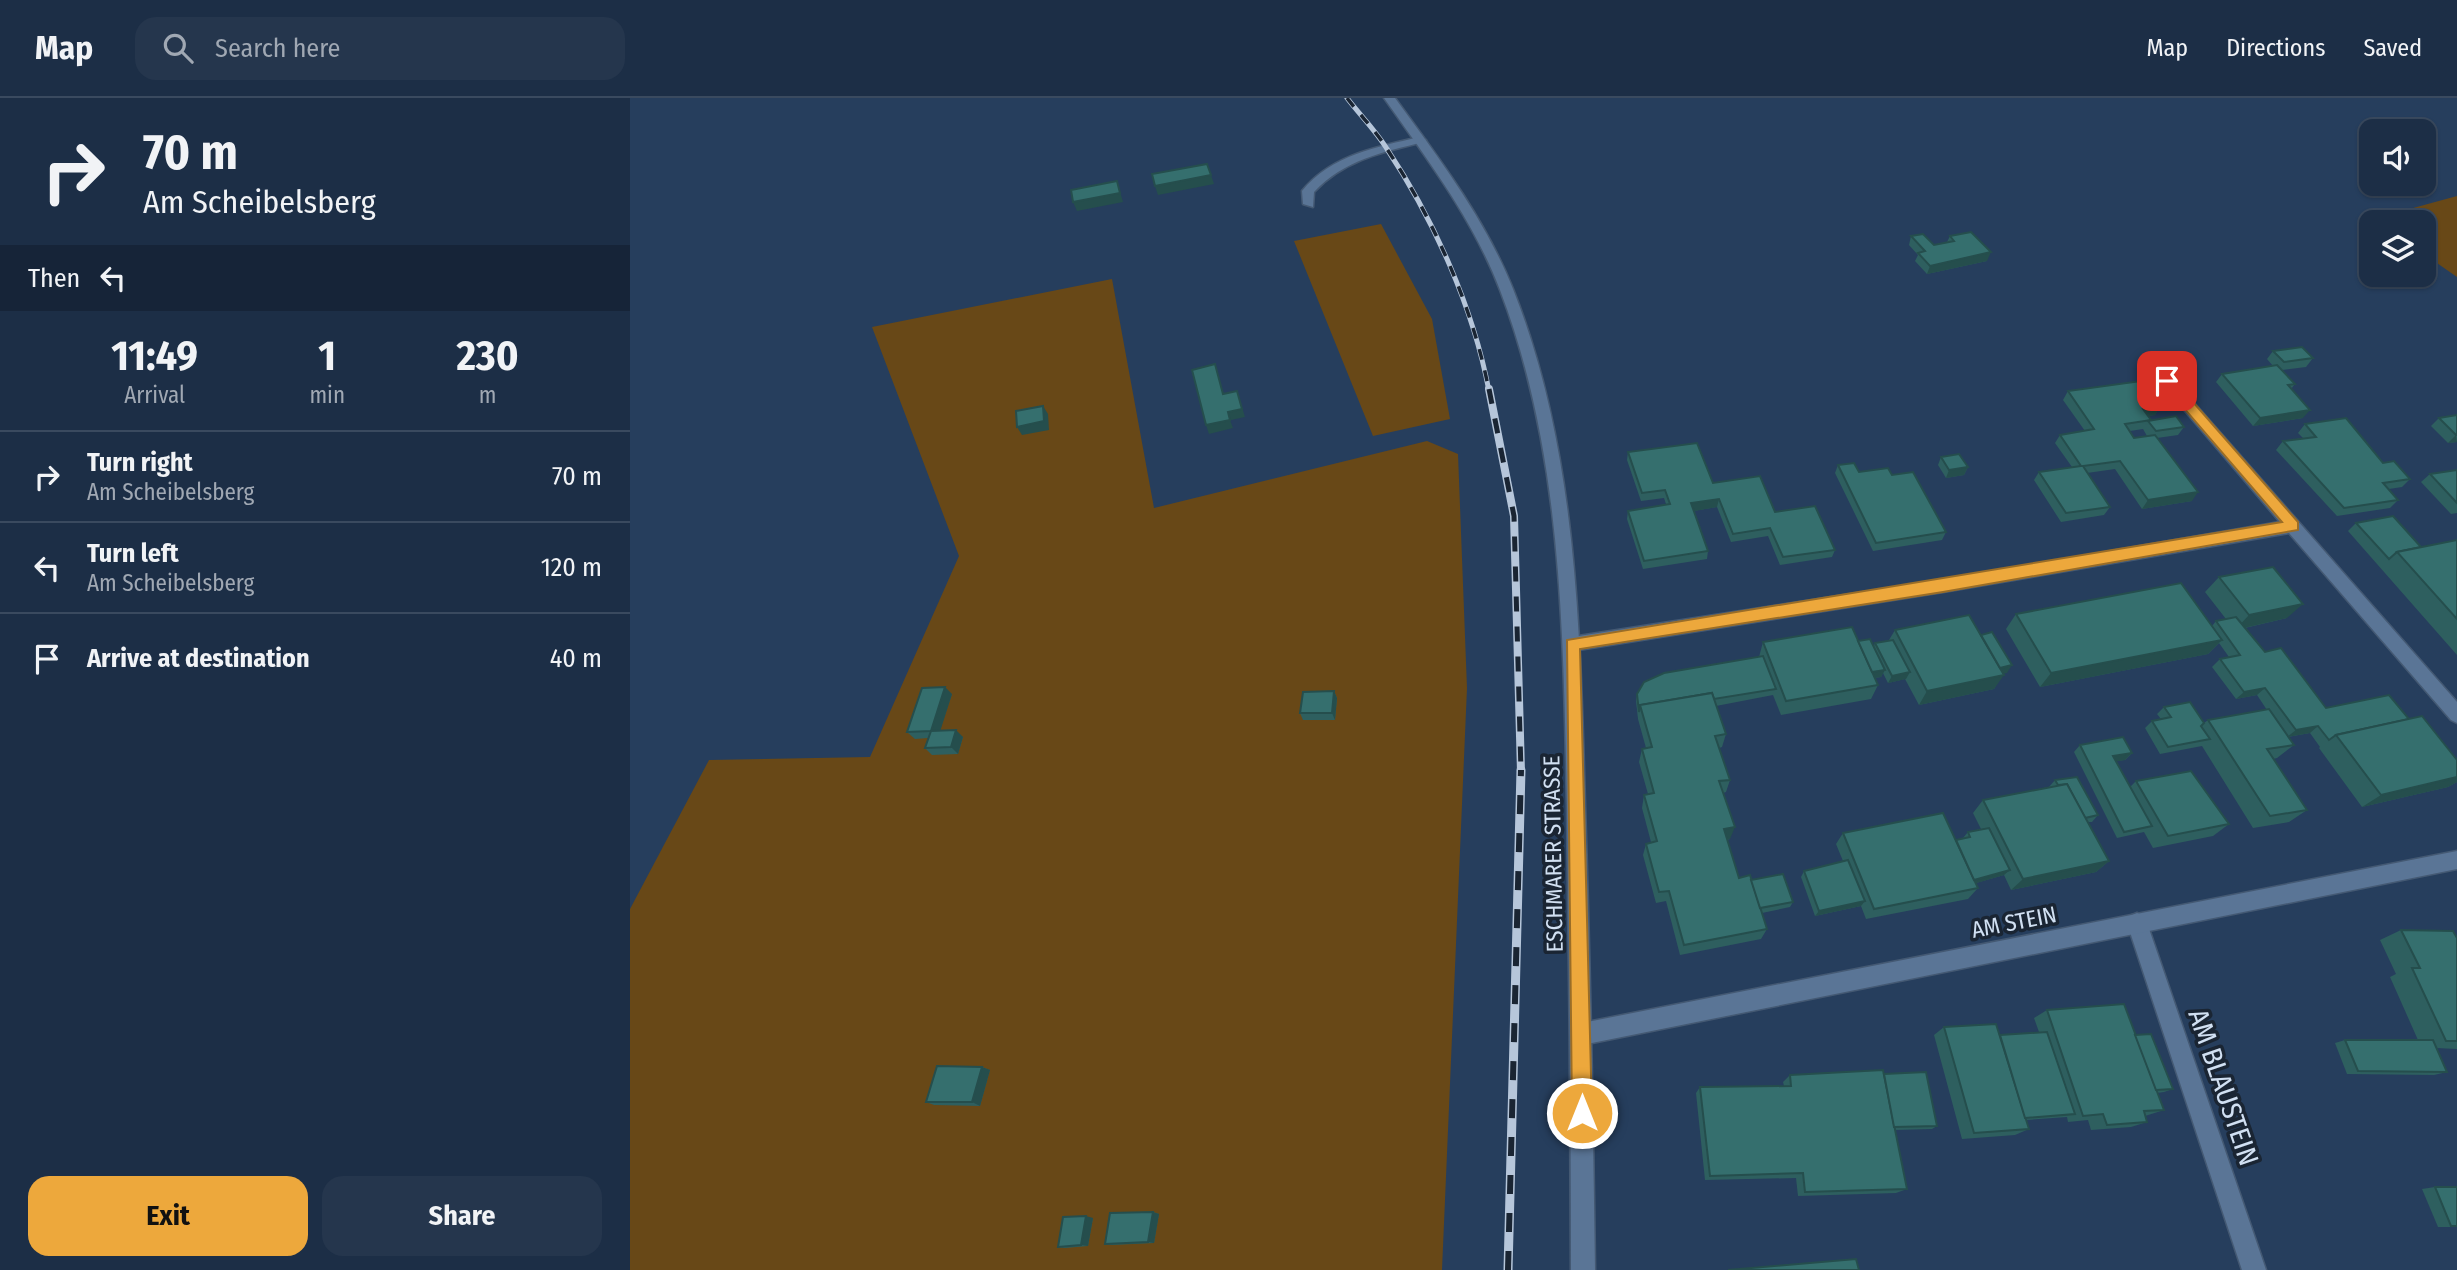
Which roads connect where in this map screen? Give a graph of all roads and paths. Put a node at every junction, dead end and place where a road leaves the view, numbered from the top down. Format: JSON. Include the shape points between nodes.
{"nodes":[{"id":1,"x":1389,"y":98,"type":"edge"},
{"id":2,"x":1420,"y":140,"type":"junction"},
{"id":3,"x":1310,"y":204,"type":"dead end"},
{"id":4,"x":2167,"y":381,"type":"dead end"},
{"id":5,"x":2293,"y":526,"type":"junction"},
{"id":6,"x":1572,"y":644,"type":"junction"},
{"id":7,"x":2457,"y":715,"type":"edge"},
{"id":8,"x":2457,"y":860,"type":"edge"},
{"id":9,"x":2137,"y":923,"type":"junction"},
{"id":10,"x":1582,"y":1034,"type":"junction"},
{"id":11,"x":1583,"y":1270,"type":"edge"},
{"id":12,"x":2254,"y":1270,"type":"edge"}],
"edges":[{"from":1,"to":2,"type":"street","name":"ESCHMARER STRASSE"},
{"from":2,"to":3,"type":"street","via":[[1356,155],[1320,177],[1308,191]]},
{"from":2,"to":6,"type":"street","name":"ESCHMARER STRASSE","via":[[1471,214],[1517,317],[1548,438]]},
{"from":4,"to":5,"type":"street"},
{"from":5,"to":6,"type":"street"},
{"from":5,"to":7,"type":"street"},
{"from":6,"to":10,"type":"street","name":"ESCHMARER STRASSE"},
{"from":8,"to":9,"type":"street","name":"AM STEIN"},
{"from":9,"to":10,"type":"street","name":"AM STEIN"},
{"from":9,"to":12,"type":"street","name":"AM BLAUSTEIN"},
{"from":10,"to":11,"type":"street","name":"ESCHMARER STRASSE"}]}
